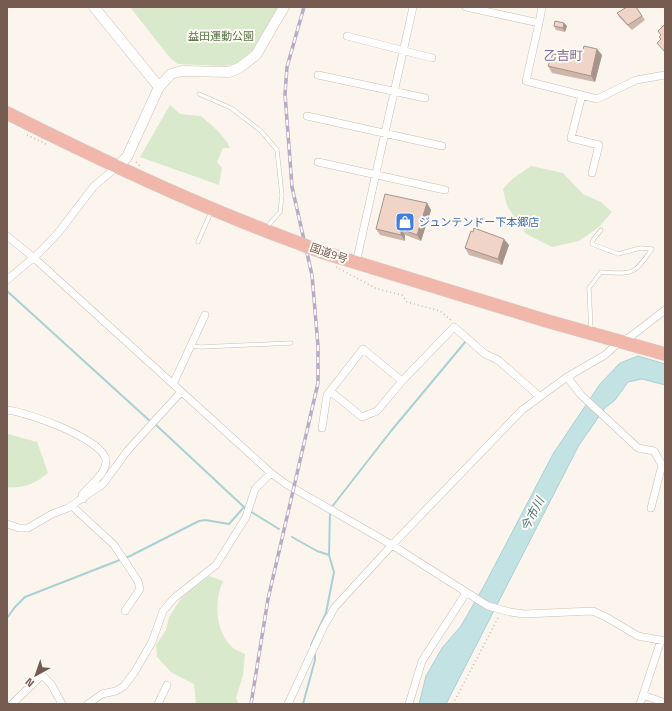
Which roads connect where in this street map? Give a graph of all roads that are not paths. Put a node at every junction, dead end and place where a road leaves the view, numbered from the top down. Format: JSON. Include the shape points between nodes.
{"nodes":[{"id":1,"x":94,"y":7,"type":"edge"},
{"id":2,"x":284,"y":7,"type":"edge"},
{"id":3,"x":414,"y":7,"type":"edge"},
{"id":4,"x":466,"y":7,"type":"edge"},
{"id":5,"x":542,"y":7,"type":"edge"},
{"id":6,"x":539,"y":23,"type":"junction"},
{"id":7,"x":347,"y":36,"type":"dead end"},
{"id":8,"x":404,"y":50,"type":"junction"},
{"id":9,"x":432,"y":58,"type":"dead end"},
{"id":10,"x":318,"y":75,"type":"dead end"},
{"id":11,"x":665,"y":76,"type":"edge"},
{"id":12,"x":159,"y":87,"type":"junction"},
{"id":13,"x":395,"y":91,"type":"junction"},
{"id":14,"x":199,"y":94,"type":"dead end"},
{"id":15,"x":582,"y":95,"type":"junction"},
{"id":16,"x":424,"y":98,"type":"dead end"},
{"id":17,"x":7,"y":113,"type":"edge"},
{"id":18,"x":307,"y":116,"type":"dead end"},
{"id":19,"x":386,"y":133,"type":"junction"},
{"id":20,"x":442,"y":146,"type":"dead end"},
{"id":21,"x":318,"y":162,"type":"dead end"},
{"id":22,"x":118,"y":166,"type":"junction"},
{"id":23,"x":592,"y":173,"type":"dead end"},
{"id":24,"x":377,"y":174,"type":"junction"},
{"id":25,"x":445,"y":190,"type":"dead end"},
{"id":26,"x":212,"y":209,"type":"junction"},
{"id":27,"x":264,"y":230,"type":"junction"},
{"id":28,"x":601,"y":230,"type":"dead end"},
{"id":29,"x":7,"y":236,"type":"edge"},
{"id":30,"x":198,"y":242,"type":"dead end"},
{"id":31,"x":33,"y":257,"type":"junction"},
{"id":32,"x":356,"y":263,"type":"junction"},
{"id":33,"x":7,"y":280,"type":"edge"},
{"id":34,"x":665,"y":310,"type":"edge"},
{"id":35,"x":205,"y":315,"type":"dead end"},
{"id":36,"x":593,"y":334,"type":"junction"},
{"id":37,"x":619,"y":342,"type":"junction"},
{"id":38,"x":291,"y":343,"type":"dead end"},
{"id":39,"x":191,"y":346,"type":"junction"},
{"id":40,"x":665,"y":354,"type":"edge"},
{"id":41,"x":567,"y":377,"type":"junction"},
{"id":42,"x":402,"y":381,"type":"junction"},
{"id":43,"x":173,"y":384,"type":"junction"},
{"id":44,"x":330,"y":391,"type":"junction"},
{"id":45,"x":181,"y":392,"type":"junction"},
{"id":46,"x":539,"y":396,"type":"junction"},
{"id":47,"x":7,"y":410,"type":"edge"},
{"id":48,"x":322,"y":428,"type":"dead end"},
{"id":49,"x":271,"y":473,"type":"junction"},
{"id":50,"x":83,"y":500,"type":"junction"},
{"id":51,"x":72,"y":506,"type":"junction"},
{"id":52,"x":651,"y":508,"type":"dead end"},
{"id":53,"x":7,"y":524,"type":"edge"},
{"id":54,"x":392,"y":545,"type":"junction"},
{"id":55,"x":469,"y":595,"type":"junction"},
{"id":56,"x":125,"y":611,"type":"dead end"},
{"id":57,"x":663,"y":640,"type":"edge"},
{"id":58,"x":167,"y":685,"type":"dead end"},
{"id":59,"x":643,"y":695,"type":"junction"},
{"id":60,"x":665,"y":702,"type":"edge"},
{"id":61,"x":12,"y":704,"type":"edge"},
{"id":62,"x":62,"y":704,"type":"edge"},
{"id":63,"x":88,"y":704,"type":"edge"},
{"id":64,"x":158,"y":704,"type":"edge"},
{"id":65,"x":288,"y":704,"type":"edge"},
{"id":66,"x":409,"y":704,"type":"edge"},
{"id":67,"x":640,"y":704,"type":"edge"}],
"edges":[{"from":1,"to":12,"type":"street"},
{"from":2,"to":12,"type":"street","via":[[256,55],[248,63],[229,72],[182,71],[171,74]]},
{"from":3,"to":8,"type":"street"},
{"from":4,"to":6,"type":"street"},
{"from":5,"to":6,"type":"street"},
{"from":6,"to":15,"type":"street","via":[[526,81]]},
{"from":7,"to":8,"type":"street"},
{"from":8,"to":9,"type":"street"},
{"from":8,"to":13,"type":"street"},
{"from":10,"to":13,"type":"street"},
{"from":11,"to":15,"type":"street","via":[[636,80],[597,99]]},
{"from":12,"to":22,"type":"street","via":[[127,157]]},
{"from":13,"to":16,"type":"street"},
{"from":13,"to":19,"type":"street"},
{"from":14,"to":27,"type":"lane","via":[[231,108],[261,131],[277,150],[282,195],[280,212]]},
{"from":15,"to":23,"type":"street","via":[[571,138],[599,145]]},
{"from":17,"to":22,"type":"highway","name":"国道9号"},
{"from":18,"to":19,"type":"street"},
{"from":19,"to":20,"type":"street"},
{"from":19,"to":24,"type":"street"},
{"from":21,"to":24,"type":"street"},
{"from":22,"to":26,"type":"highway","name":"国道9号"},
{"from":22,"to":31,"type":"street","via":[[94,186],[58,234]]},
{"from":24,"to":25,"type":"street"},
{"from":24,"to":32,"type":"street"},
{"from":26,"to":27,"type":"highway","name":"国道9号"},
{"from":26,"to":30,"type":"lane"},
{"from":27,"to":32,"type":"highway","name":"国道9号","bridge":true},
{"from":28,"to":36,"type":"lane","via":[[592,244],[618,254],[640,248],[652,249],[638,268],[630,273],[602,272],[589,288],[590,328]]},
{"from":29,"to":31,"type":"street"},
{"from":31,"to":33,"type":"street"},
{"from":31,"to":43,"type":"street"},
{"from":32,"to":36,"type":"highway","name":"国道9号"},
{"from":34,"to":37,"type":"street","via":[[630,337]]},
{"from":35,"to":39,"type":"street"},
{"from":36,"to":37,"type":"highway","name":"国道9号"},
{"from":37,"to":40,"type":"highway","name":"国道9号"},
{"from":37,"to":41,"type":"street","via":[[605,355]]},
{"from":38,"to":39,"type":"lane","via":[[201,348]]},
{"from":39,"to":43,"type":"street"},
{"from":41,"to":46,"type":"street"},
{"from":41,"to":52,"type":"street","via":[[583,397],[638,448],[654,451],[662,465]]},
{"from":42,"to":44,"type":"street","via":[[377,411],[362,417]]},
{"from":42,"to":44,"type":"street","via":[[363,349]]},
{"from":42,"to":46,"type":"street","via":[[454,327],[485,354],[498,360]]},
{"from":43,"to":45,"type":"street"},
{"from":44,"to":48,"type":"street","via":[[327,395]]},
{"from":45,"to":49,"type":"street"},
{"from":45,"to":50,"type":"street","via":[[128,450],[103,484]]},
{"from":46,"to":54,"type":"street","via":[[522,410]]},
{"from":47,"to":50,"type":"street","via":[[66,428],[102,451],[106,460],[102,472],[85,490]]},
{"from":49,"to":54,"type":"street"},
{"from":49,"to":63,"type":"street","via":[[255,489],[246,517],[216,565],[174,598],[164,611],[152,642],[124,686],[102,694]]},
{"from":50,"to":51,"type":"street"},
{"from":51,"to":53,"type":"street","via":[[28,528]]},
{"from":51,"to":56,"type":"street","via":[[114,545],[138,581],[140,589]]},
{"from":54,"to":55,"type":"street"},
{"from":54,"to":65,"type":"street","via":[[335,607]]},
{"from":55,"to":57,"type":"street","via":[[501,611],[524,614],[593,612],[638,636]]},
{"from":55,"to":66,"type":"street","via":[[422,661]]},
{"from":57,"to":59,"type":"street"},
{"from":58,"to":64,"type":"street"},
{"from":59,"to":60,"type":"street"},
{"from":59,"to":67,"type":"street"},
{"from":61,"to":62,"type":"street","via":[[42,675],[51,684]]}]}
